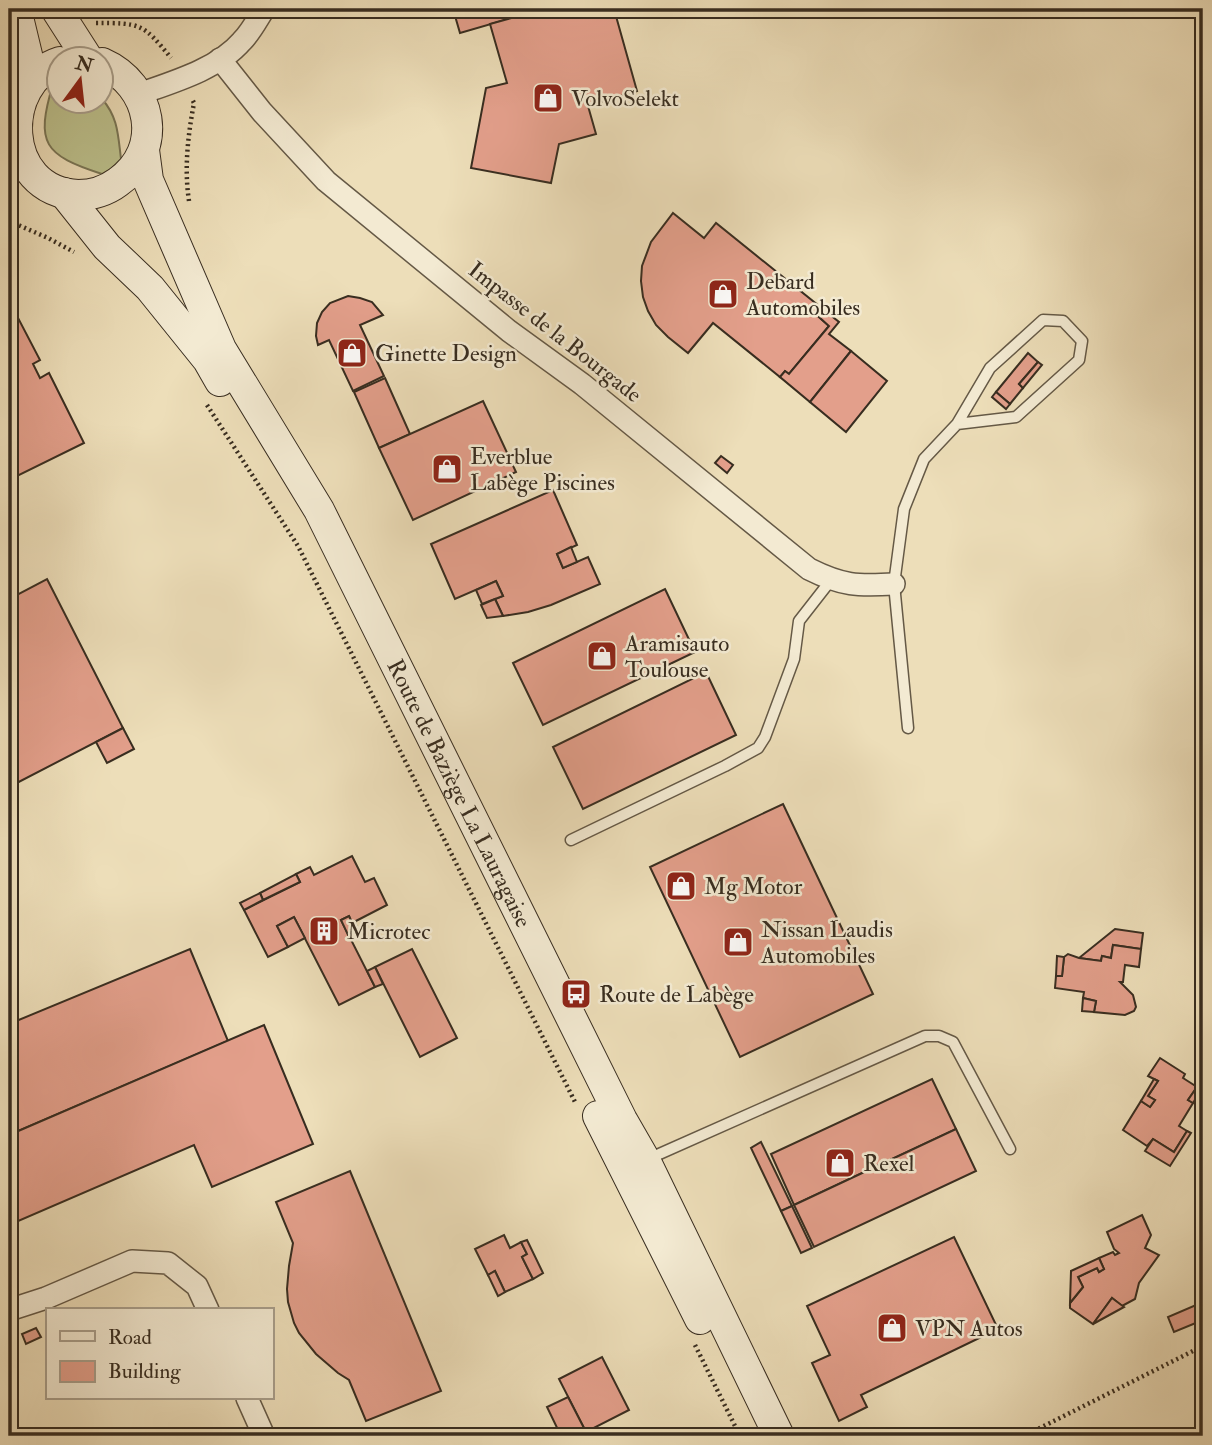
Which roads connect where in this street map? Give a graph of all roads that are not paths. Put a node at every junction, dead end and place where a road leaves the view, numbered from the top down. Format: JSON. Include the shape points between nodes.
{"nodes":[{"id":1,"x":16,"y":9,"type":"edge"},
{"id":2,"x":57,"y":9,"type":"edge"},
{"id":3,"x":264,"y":9,"type":"edge"},
{"id":4,"x":81,"y":46,"type":"edge"},
{"id":5,"x":220,"y":59,"type":"junction"},
{"id":6,"x":46,"y":68,"type":"edge"},
{"id":7,"x":46,"y":69,"type":"edge"},
{"id":8,"x":116,"y":70,"type":"edge"},
{"id":9,"x":139,"y":94,"type":"junction"},
{"id":10,"x":144,"y":150,"type":"junction"},
{"id":11,"x":14,"y":164,"type":"edge"},
{"id":12,"x":64,"y":193,"type":"junction"},
{"id":13,"x":957,"y":424,"type":"junction"},
{"id":14,"x":831,"y":580,"type":"junction"},
{"id":15,"x":894,"y":584,"type":"junction"},
{"id":16,"x":908,"y":728,"type":"dead end"},
{"id":17,"x":570,"y":840,"type":"dead end"},
{"id":18,"x":1010,"y":1149,"type":"dead end"},
{"id":19,"x":645,"y":1160,"type":"junction"},
{"id":20,"x":207,"y":1308,"type":"edge"},
{"id":21,"x":9,"y":1310,"type":"edge"},
{"id":22,"x":248,"y":1400,"type":"edge"},
{"id":23,"x":264,"y":1436,"type":"edge"},
{"id":24,"x":758,"y":1436,"type":"edge"},
{"id":25,"x":779,"y":1436,"type":"edge"}],
"edges":[{"from":1,"to":6,"type":"main road","via":[[29,59]]},
{"from":2,"to":4,"type":"main road"},
{"from":3,"to":5,"type":"street","via":[[241,43]]},
{"from":5,"to":9,"type":"street"},
{"from":5,"to":14,"type":"street","name":"Impasse de la Bourgade","via":[[326,181],[809,569]]},
{"from":7,"to":11,"type":"main road","via":[[24,86],[17,99],[11,129]]},
{"from":8,"to":9,"type":"main road"},
{"from":9,"to":10,"type":"main road","name":"Route de Baziège La Lauragaise","via":[[147,121]]},
{"from":10,"to":12,"type":"main road","via":[[136,165],[112,187],[81,195]]},
{"from":10,"to":19,"type":"main road","name":"Route de Baziège La Lauragaise","via":[[148,180],[222,349],[319,510]]},
{"from":11,"to":12,"type":"main road","via":[[50,189]]},
{"from":12,"to":24,"type":"main road","name":"Route de Baziège La Lauragaise","via":[[208,360],[276,475],[322,558]]},
{"from":13,"to":13,"type":"lane","via":[[1016,417],[1079,359],[1082,341],[1063,321],[1043,320],[990,368]]},
{"from":13,"to":15,"type":"lane","via":[[924,459],[904,509]]},
{"from":14,"to":15,"type":"street","name":"Impasse de la Bourgade","via":[[860,586]]},
{"from":14,"to":17,"type":"lane","via":[[799,621],[794,659],[758,748]]},
{"from":15,"to":16,"type":"lane"},
{"from":18,"to":19,"type":"lane","via":[[953,1042],[939,1036],[925,1037]]},
{"from":19,"to":25,"type":"main road","name":"Route de Baziège La Lauragaise"},
{"from":20,"to":21,"type":"street","via":[[197,1286],[168,1263],[132,1261]]},
{"from":22,"to":23,"type":"street"}]}
